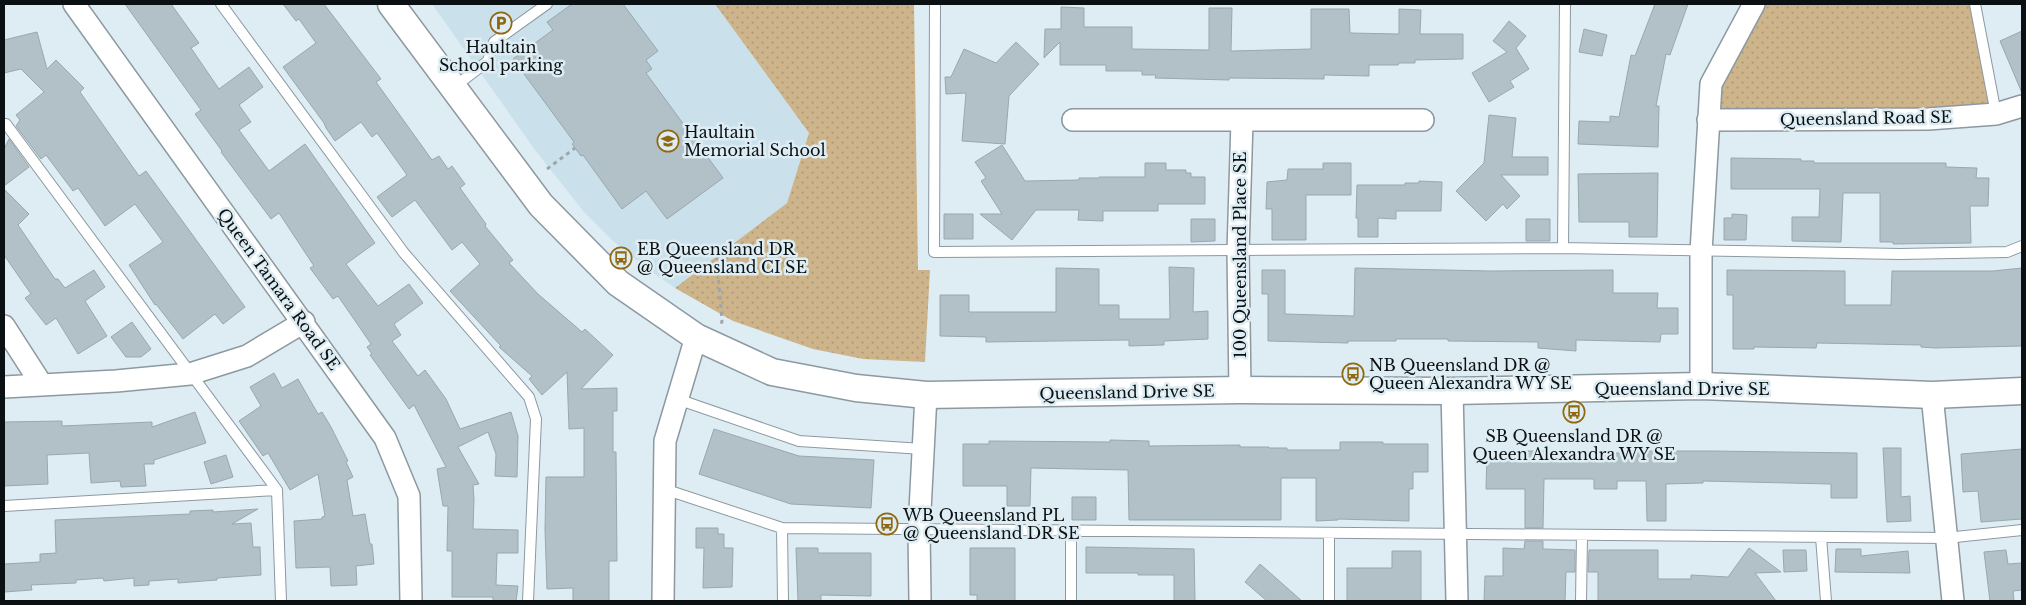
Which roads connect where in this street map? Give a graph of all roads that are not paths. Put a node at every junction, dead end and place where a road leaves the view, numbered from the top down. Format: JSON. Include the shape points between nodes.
{"nodes":[{"id":1,"x":74,"y":4,"type":"edge"},
{"id":2,"x":221,"y":4,"type":"edge"},
{"id":3,"x":391,"y":4,"type":"edge"},
{"id":4,"x":547,"y":4,"type":"edge"},
{"id":5,"x":935,"y":4,"type":"edge"},
{"id":6,"x":1565,"y":4,"type":"edge"},
{"id":7,"x":1754,"y":4,"type":"edge"},
{"id":8,"x":1975,"y":4,"type":"edge"},
{"id":9,"x":454,"y":87,"type":"junction"},
{"id":10,"x":2022,"y":106,"type":"edge"},
{"id":11,"x":1996,"y":114,"type":"junction"},
{"id":12,"x":1073,"y":120,"type":"dead end"},
{"id":13,"x":1423,"y":120,"type":"dead end"},
{"id":14,"x":1708,"y":120,"type":"junction"},
{"id":15,"x":1242,"y":121,"type":"junction"},
{"id":16,"x":4,"y":124,"type":"edge"},
{"id":17,"x":2022,"y":246,"type":"edge"},
{"id":18,"x":1563,"y":248,"type":"junction"},
{"id":19,"x":1238,"y":251,"type":"junction"},
{"id":20,"x":1701,"y":252,"type":"junction"},
{"id":21,"x":304,"y":322,"type":"junction"},
{"id":22,"x":4,"y":326,"type":"edge"},
{"id":23,"x":705,"y":341,"type":"junction"},
{"id":24,"x":190,"y":374,"type":"junction"},
{"id":25,"x":42,"y":384,"type":"junction"},
{"id":26,"x":1701,"y":386,"type":"junction"},
{"id":27,"x":4,"y":387,"type":"edge"},
{"id":28,"x":1240,"y":390,"type":"junction"},
{"id":29,"x":1452,"y":391,"type":"junction"},
{"id":30,"x":2022,"y":391,"type":"edge"},
{"id":31,"x":926,"y":395,"type":"junction"},
{"id":32,"x":1932,"y":395,"type":"junction"},
{"id":33,"x":678,"y":399,"type":"junction"},
{"id":34,"x":923,"y":449,"type":"junction"},
{"id":35,"x":664,"y":489,"type":"junction"},
{"id":36,"x":277,"y":490,"type":"junction"},
{"id":37,"x":4,"y":506,"type":"edge"},
{"id":38,"x":782,"y":528,"type":"junction"},
{"id":39,"x":920,"y":530,"type":"junction"},
{"id":40,"x":2022,"y":530,"type":"edge"},
{"id":41,"x":1071,"y":531,"type":"junction"},
{"id":42,"x":1329,"y":533,"type":"junction"},
{"id":43,"x":1455,"y":534,"type":"junction"},
{"id":44,"x":1582,"y":535,"type":"junction"},
{"id":45,"x":1821,"y":537,"type":"junction"},
{"id":46,"x":1946,"y":538,"type":"junction"},
{"id":47,"x":281,"y":601,"type":"edge"},
{"id":48,"x":411,"y":601,"type":"edge"},
{"id":49,"x":528,"y":601,"type":"edge"},
{"id":50,"x":663,"y":601,"type":"edge"},
{"id":51,"x":783,"y":601,"type":"edge"},
{"id":52,"x":920,"y":601,"type":"edge"},
{"id":53,"x":1071,"y":601,"type":"edge"},
{"id":54,"x":1329,"y":601,"type":"edge"},
{"id":55,"x":1457,"y":601,"type":"edge"},
{"id":56,"x":1581,"y":601,"type":"edge"},
{"id":57,"x":1826,"y":601,"type":"edge"},
{"id":58,"x":1952,"y":601,"type":"edge"}],
"edges":[{"from":1,"to":21,"type":"street","name":"Queen Tamara Road SE"},
{"from":2,"to":49,"type":"lane","via":[[404,253],[529,397],[536,419]]},
{"from":3,"to":9,"type":"street","name":"Queensland Drive SE"},
{"from":4,"to":9,"type":"lane","via":[[494,42],[488,61]]},
{"from":5,"to":19,"type":"lane","via":[[934,252]]},
{"from":6,"to":18,"type":"lane"},
{"from":7,"to":14,"type":"street","via":[[1712,84]]},
{"from":8,"to":11,"type":"lane"},
{"from":9,"to":23,"type":"street","name":"Queensland Drive SE","via":[[541,206],[618,283]]},
{"from":10,"to":11,"type":"street","name":"Queensland Road SE"},
{"from":11,"to":14,"type":"street","name":"Queensland Road SE","via":[[1928,118]]},
{"from":12,"to":15,"type":"street"},
{"from":13,"to":15,"type":"street"},
{"from":14,"to":20,"type":"street"},
{"from":15,"to":19,"type":"street","name":"100 Queensland Place SE"},
{"from":16,"to":24,"type":"lane"},
{"from":17,"to":20,"type":"lane","via":[[2007,252]]},
{"from":18,"to":19,"type":"lane"},
{"from":18,"to":20,"type":"lane"},
{"from":19,"to":28,"type":"street","name":"100 Queensland Place SE"},
{"from":20,"to":26,"type":"street"},
{"from":21,"to":24,"type":"street","via":[[247,356]]},
{"from":21,"to":48,"type":"street","name":"Queen Tamara Road SE","via":[[385,438],[409,496]]},
{"from":22,"to":25,"type":"street"},
{"from":23,"to":31,"type":"street","name":"Queensland Drive SE","via":[[772,372],[856,388]]},
{"from":23,"to":33,"type":"street"},
{"from":24,"to":25,"type":"street"},
{"from":24,"to":36,"type":"lane"},
{"from":25,"to":27,"type":"street"},
{"from":26,"to":29,"type":"street","name":"Queensland Drive SE"},
{"from":26,"to":32,"type":"street","name":"Queensland Drive SE"},
{"from":28,"to":29,"type":"street","name":"Queensland Drive SE"},
{"from":28,"to":31,"type":"street","name":"Queensland Drive SE"},
{"from":29,"to":43,"type":"street"},
{"from":30,"to":32,"type":"street","name":"Queensland Drive SE"},
{"from":31,"to":34,"type":"street"},
{"from":32,"to":46,"type":"street"},
{"from":33,"to":34,"type":"lane","via":[[799,441]]},
{"from":33,"to":35,"type":"street","via":[[665,441]]},
{"from":34,"to":39,"type":"street"},
{"from":35,"to":38,"type":"lane"},
{"from":35,"to":50,"type":"street"},
{"from":36,"to":37,"type":"lane"},
{"from":36,"to":47,"type":"lane"},
{"from":38,"to":39,"type":"lane"},
{"from":38,"to":51,"type":"lane"},
{"from":39,"to":41,"type":"lane"},
{"from":39,"to":52,"type":"street"},
{"from":40,"to":46,"type":"lane"},
{"from":41,"to":42,"type":"lane"},
{"from":41,"to":53,"type":"lane"},
{"from":42,"to":43,"type":"lane"},
{"from":42,"to":54,"type":"lane"},
{"from":43,"to":44,"type":"lane"},
{"from":43,"to":55,"type":"street"},
{"from":44,"to":45,"type":"lane"},
{"from":44,"to":56,"type":"lane"},
{"from":45,"to":46,"type":"lane"},
{"from":45,"to":57,"type":"lane"},
{"from":46,"to":58,"type":"street"}]}
